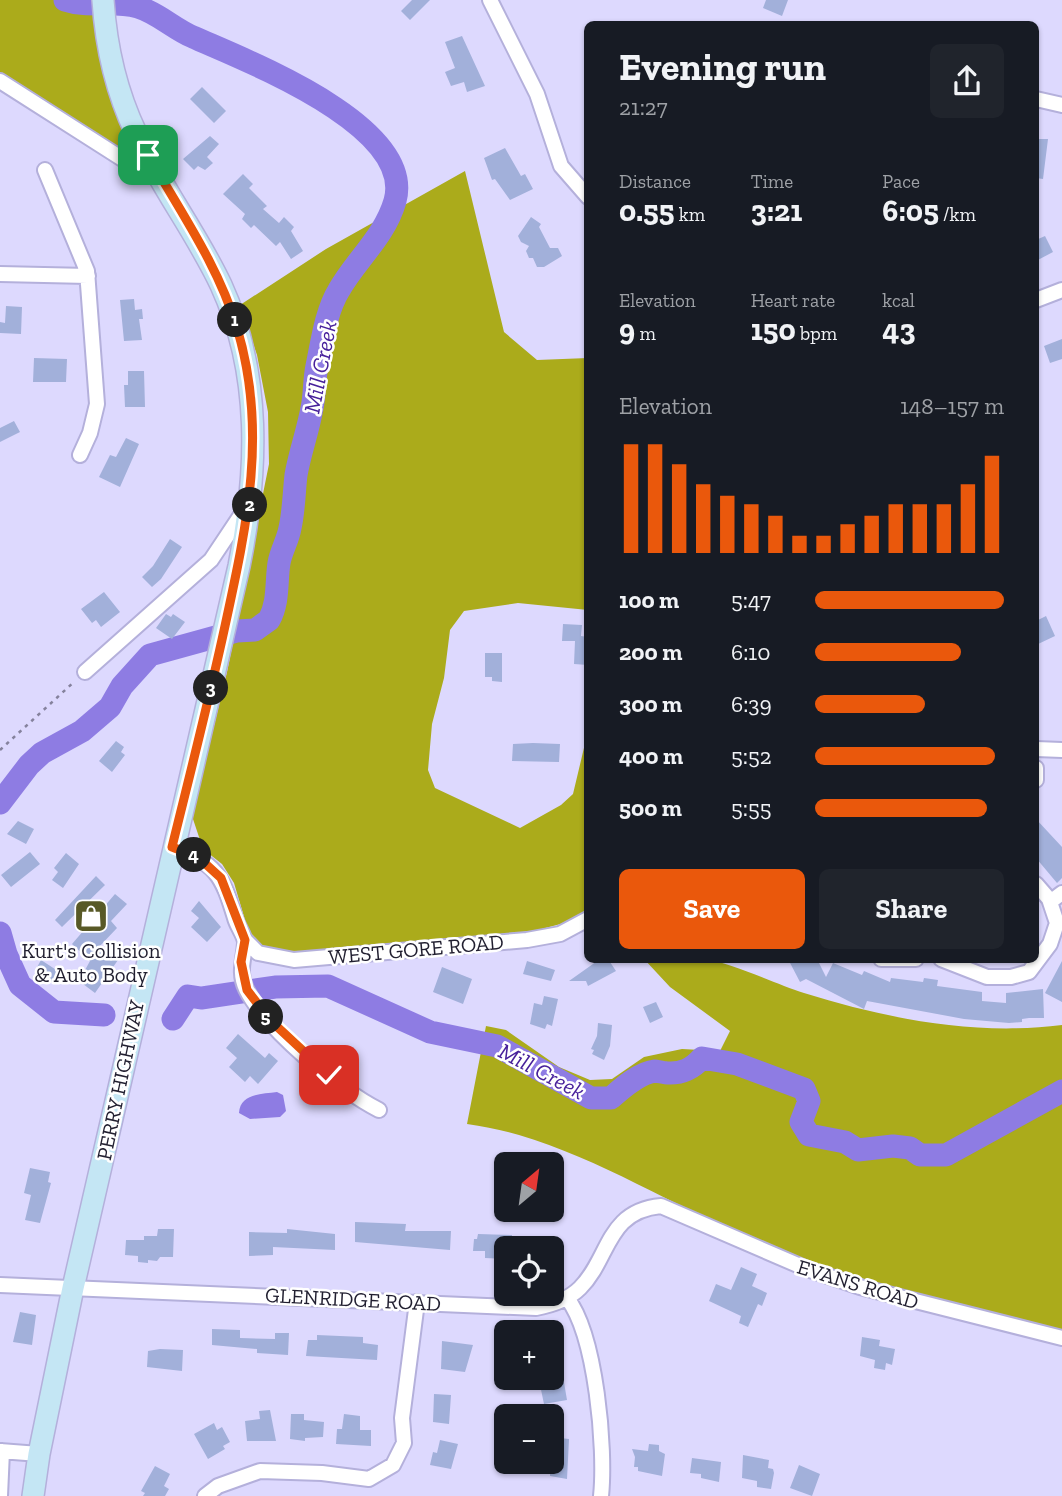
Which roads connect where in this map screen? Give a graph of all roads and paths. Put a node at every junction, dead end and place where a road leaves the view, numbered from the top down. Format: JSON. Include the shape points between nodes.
{"nodes":[{"id":1,"x":103,"y":0,"type":"edge"},
{"id":2,"x":490,"y":0,"type":"edge"},
{"id":3,"x":0,"y":81,"type":"edge"},
{"id":4,"x":1039,"y":100,"type":"edge"},
{"id":5,"x":1062,"y":105,"type":"edge"},
{"id":6,"x":148,"y":155,"type":"junction"},
{"id":7,"x":45,"y":170,"type":"dead end"},
{"id":8,"x":584,"y":192,"type":"edge"},
{"id":9,"x":0,"y":274,"type":"edge"},
{"id":10,"x":88,"y":276,"type":"junction"},
{"id":11,"x":1062,"y":290,"type":"edge"},
{"id":12,"x":1039,"y":299,"type":"edge"},
{"id":13,"x":79,"y":455,"type":"dead end"},
{"id":14,"x":250,"y":502,"type":"junction"},
{"id":15,"x":85,"y":672,"type":"joint"},
{"id":16,"x":1039,"y":749,"type":"edge"},
{"id":17,"x":0,"y":750,"type":"edge"},
{"id":18,"x":1062,"y":750,"type":"edge"},
{"id":19,"x":172,"y":847,"type":"junction"},
{"id":20,"x":1039,"y":886,"type":"edge"},
{"id":21,"x":1056,"y":898,"type":"edge"},
{"id":22,"x":584,"y":921,"type":"edge"},
{"id":23,"x":245,"y":940,"type":"junction"},
{"id":24,"x":1039,"y":960,"type":"edge"},
{"id":25,"x":951,"y":963,"type":"edge"},
{"id":26,"x":1036,"y":963,"type":"edge"},
{"id":27,"x":379,"y":1111,"type":"dead end"},
{"id":28,"x":0,"y":1285,"type":"edge"},
{"id":29,"x":73,"y":1288,"type":"junction"},
{"id":30,"x":567,"y":1298,"type":"junction"},
{"id":31,"x":417,"y":1301,"type":"junction"},
{"id":32,"x":1062,"y":1338,"type":"edge"},
{"id":33,"x":1,"y":1451,"type":"edge"},
{"id":34,"x":39,"y":1454,"type":"junction"},
{"id":35,"x":0,"y":1496,"type":"edge"},
{"id":36,"x":33,"y":1496,"type":"edge"},
{"id":37,"x":205,"y":1496,"type":"edge"},
{"id":38,"x":603,"y":1496,"type":"edge"}],
"edges":[{"from":1,"to":6,"type":"main road","name":"PERRY HIGHWAY","via":[[104,27],[120,95]]},
{"from":2,"to":8,"type":"street","via":[[537,94],[561,166]]},
{"from":3,"to":6,"type":"street","via":[[124,160]]},
{"from":4,"to":5,"type":"street"},
{"from":6,"to":14,"type":"main road","name":"PERRY HIGHWAY","via":[[211,264],[237,329],[252,410]]},
{"from":7,"to":10,"type":"street"},
{"from":9,"to":10,"type":"street"},
{"from":10,"to":13,"type":"street","via":[[97,404]]},
{"from":11,"to":12,"type":"street"},
{"from":14,"to":15,"type":"street","via":[[211,560]]},
{"from":14,"to":19,"type":"main road","name":"PERRY HIGHWAY","via":[[216,670]]},
{"from":15,"to":17,"type":"path"},
{"from":16,"to":18,"type":"street"},
{"from":19,"to":23,"type":"street","via":[[198,857],[216,871]]},
{"from":19,"to":29,"type":"main road","name":"PERRY HIGHWAY"},
{"from":20,"to":21,"type":"street"},
{"from":21,"to":24,"type":"street","via":[[1057,923]]},
{"from":22,"to":23,"type":"street","name":"WEST GORE ROAD","via":[[560,934],[527,940],[295,960],[258,953]]},
{"from":23,"to":27,"type":"street","via":[[243,983],[257,1007],[338,1083]]},
{"from":25,"to":26,"type":"street","via":[[986,977],[1011,977],[1028,972]]},
{"from":28,"to":29,"type":"street","name":"GLENRIDGE ROAD"},
{"from":29,"to":31,"type":"street","name":"GLENRIDGE ROAD"},
{"from":29,"to":34,"type":"main road","name":"PERRY HIGHWAY"},
{"from":30,"to":31,"type":"street","name":"GLENRIDGE ROAD","via":[[528,1308]]},
{"from":30,"to":32,"type":"street","name":"EVANS ROAD","via":[[586,1281],[617,1228],[641,1211],[661,1206],[839,1280]]},
{"from":30,"to":38,"type":"street","via":[[579,1319],[593,1376]]},
{"from":31,"to":37,"type":"street","via":[[402,1418],[404,1443],[393,1465],[369,1479],[260,1471],[218,1486]]},
{"from":33,"to":34,"type":"street"},
{"from":33,"to":35,"type":"street"},
{"from":34,"to":36,"type":"main road","name":"PERRY HIGHWAY"}]}
